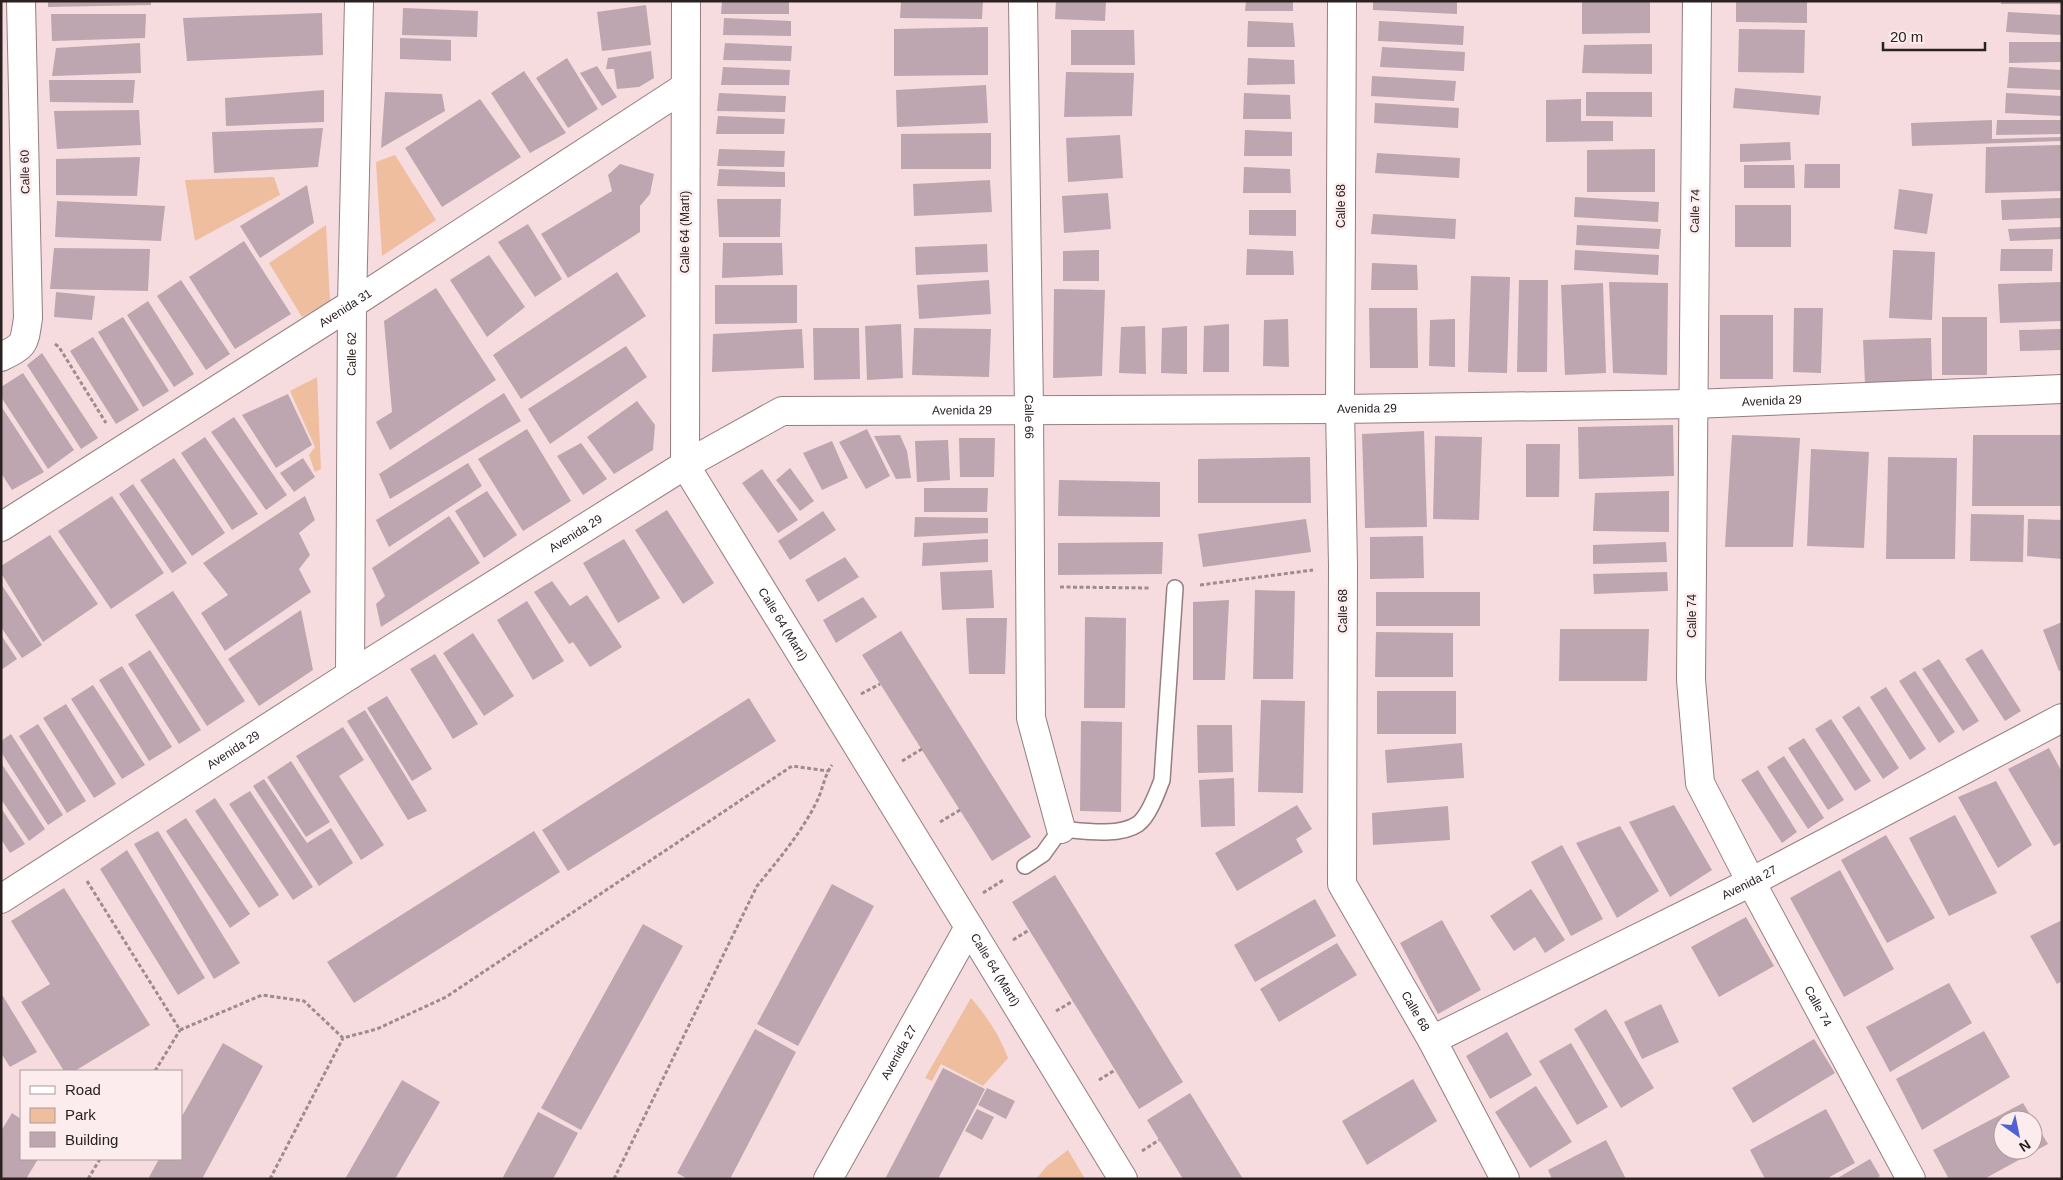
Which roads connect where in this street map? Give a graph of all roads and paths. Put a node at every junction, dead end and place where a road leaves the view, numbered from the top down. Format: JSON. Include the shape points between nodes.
{"nodes":[{"id":1,"x":21,"y":1,"type":"edge"},
{"id":2,"x":359,"y":1,"type":"edge"},
{"id":3,"x":686,"y":1,"type":"edge"},
{"id":4,"x":1023,"y":1,"type":"edge"},
{"id":5,"x":1342,"y":1,"type":"edge"},
{"id":6,"x":1697,"y":1,"type":"edge"},
{"id":7,"x":686,"y":88,"type":"junction"},
{"id":8,"x":352,"y":304,"type":"junction"},
{"id":9,"x":13,"y":350,"type":"edge"},
{"id":10,"x":2062,"y":390,"type":"edge"},
{"id":11,"x":1692,"y":404,"type":"junction"},
{"id":12,"x":1030,"y":409,"type":"junction"},
{"id":13,"x":1340,"y":409,"type":"junction"},
{"id":14,"x":122,"y":449,"type":"junction"},
{"id":15,"x":685,"y":465,"type":"junction"},
{"id":16,"x":1,"y":526,"type":"edge"},
{"id":17,"x":1175,"y":588,"type":"dead end"},
{"id":18,"x":350,"y":675,"type":"junction"},
{"id":19,"x":2062,"y":718,"type":"edge"},
{"id":20,"x":852,"y":737,"type":"junction"},
{"id":21,"x":828,"y":771,"type":"junction"},
{"id":22,"x":1061,"y":829,"type":"junction"},
{"id":23,"x":70,"y":854,"type":"junction"},
{"id":24,"x":1025,"y":866,"type":"joint"},
{"id":25,"x":1751,"y":882,"type":"junction"},
{"id":26,"x":1,"y":899,"type":"edge"},
{"id":27,"x":964,"y":918,"type":"junction"},
{"id":28,"x":180,"y":1030,"type":"junction"},
{"id":29,"x":343,"y":1038,"type":"junction"},
{"id":30,"x":1432,"y":1040,"type":"junction"},
{"id":31,"x":156,"y":1070,"type":"edge"},
{"id":32,"x":99,"y":1160,"type":"edge"},
{"id":33,"x":88,"y":1179,"type":"edge"},
{"id":34,"x":270,"y":1179,"type":"edge"},
{"id":35,"x":614,"y":1179,"type":"edge"},
{"id":36,"x":828,"y":1179,"type":"edge"},
{"id":37,"x":1123,"y":1179,"type":"edge"},
{"id":38,"x":1505,"y":1179,"type":"edge"},
{"id":39,"x":1911,"y":1179,"type":"edge"}],
"edges":[{"from":1,"to":9,"type":"street","name":"Calle 60","via":[[28,318]]},
{"from":2,"to":8,"type":"street","name":"Calle 62"},
{"from":3,"to":7,"type":"street","name":"Calle 64 (Martí)"},
{"from":4,"to":12,"type":"street","name":"Calle 66"},
{"from":5,"to":13,"type":"street","name":"Calle 68"},
{"from":6,"to":11,"type":"street","name":"Calle 74"},
{"from":7,"to":8,"type":"street","name":"Avenida 31"},
{"from":7,"to":15,"type":"street","name":"Calle 64 (Martí)"},
{"from":8,"to":14,"type":"street","name":"Avenida 31"},
{"from":8,"to":18,"type":"street","name":"Calle 62"},
{"from":9,"to":14,"type":"path","via":[[45,338],[59,347]]},
{"from":10,"to":11,"type":"street","name":"Avenida 29"},
{"from":11,"to":13,"type":"street","name":"Avenida 29"},
{"from":11,"to":25,"type":"street","name":"Calle 74","via":[[1691,680],[1700,783]]},
{"from":12,"to":13,"type":"street","name":"Avenida 29"},
{"from":12,"to":15,"type":"street","name":"Avenida 29","via":[[782,411]]},
{"from":12,"to":22,"type":"street","name":"Calle 66","via":[[1031,718]]},
{"from":13,"to":30,"type":"street","name":"Calle 68","via":[[1342,884]]},
{"from":14,"to":16,"type":"street","name":"Avenida 31"},
{"from":15,"to":18,"type":"street","name":"Avenida 29"},
{"from":15,"to":20,"type":"street","name":"Calle 64 (Martí)"},
{"from":17,"to":22,"type":"lane","via":[[1162,780],[1152,804],[1138,824],[1119,830]]},
{"from":18,"to":23,"type":"street","name":"Avenida 29"},
{"from":19,"to":25,"type":"street","name":"Avenida 27"},
{"from":20,"to":21,"type":"path"},
{"from":20,"to":27,"type":"street","name":"Calle 64 (Martí)"},
{"from":21,"to":29,"type":"path","via":[[792,766],[446,997],[377,1029]]},
{"from":21,"to":35,"type":"path","via":[[818,800],[791,844],[757,886]]},
{"from":22,"to":24,"type":"lane","via":[[1042,854]]},
{"from":23,"to":26,"type":"street","name":"Avenida 29"},
{"from":23,"to":28,"type":"path"},
{"from":24,"to":27,"type":"path"},
{"from":25,"to":30,"type":"street","name":"Avenida 27"},
{"from":25,"to":39,"type":"street","name":"Calle 74"},
{"from":27,"to":36,"type":"street","name":"Avenida 27"},
{"from":27,"to":37,"type":"street","name":"Calle 64 (Martí)"},
{"from":28,"to":29,"type":"path","via":[[262,996],[304,1001]]},
{"from":28,"to":31,"type":"path"},
{"from":29,"to":34,"type":"path"},
{"from":30,"to":38,"type":"street","name":"Calle 68"},
{"from":32,"to":33,"type":"path"}]}
